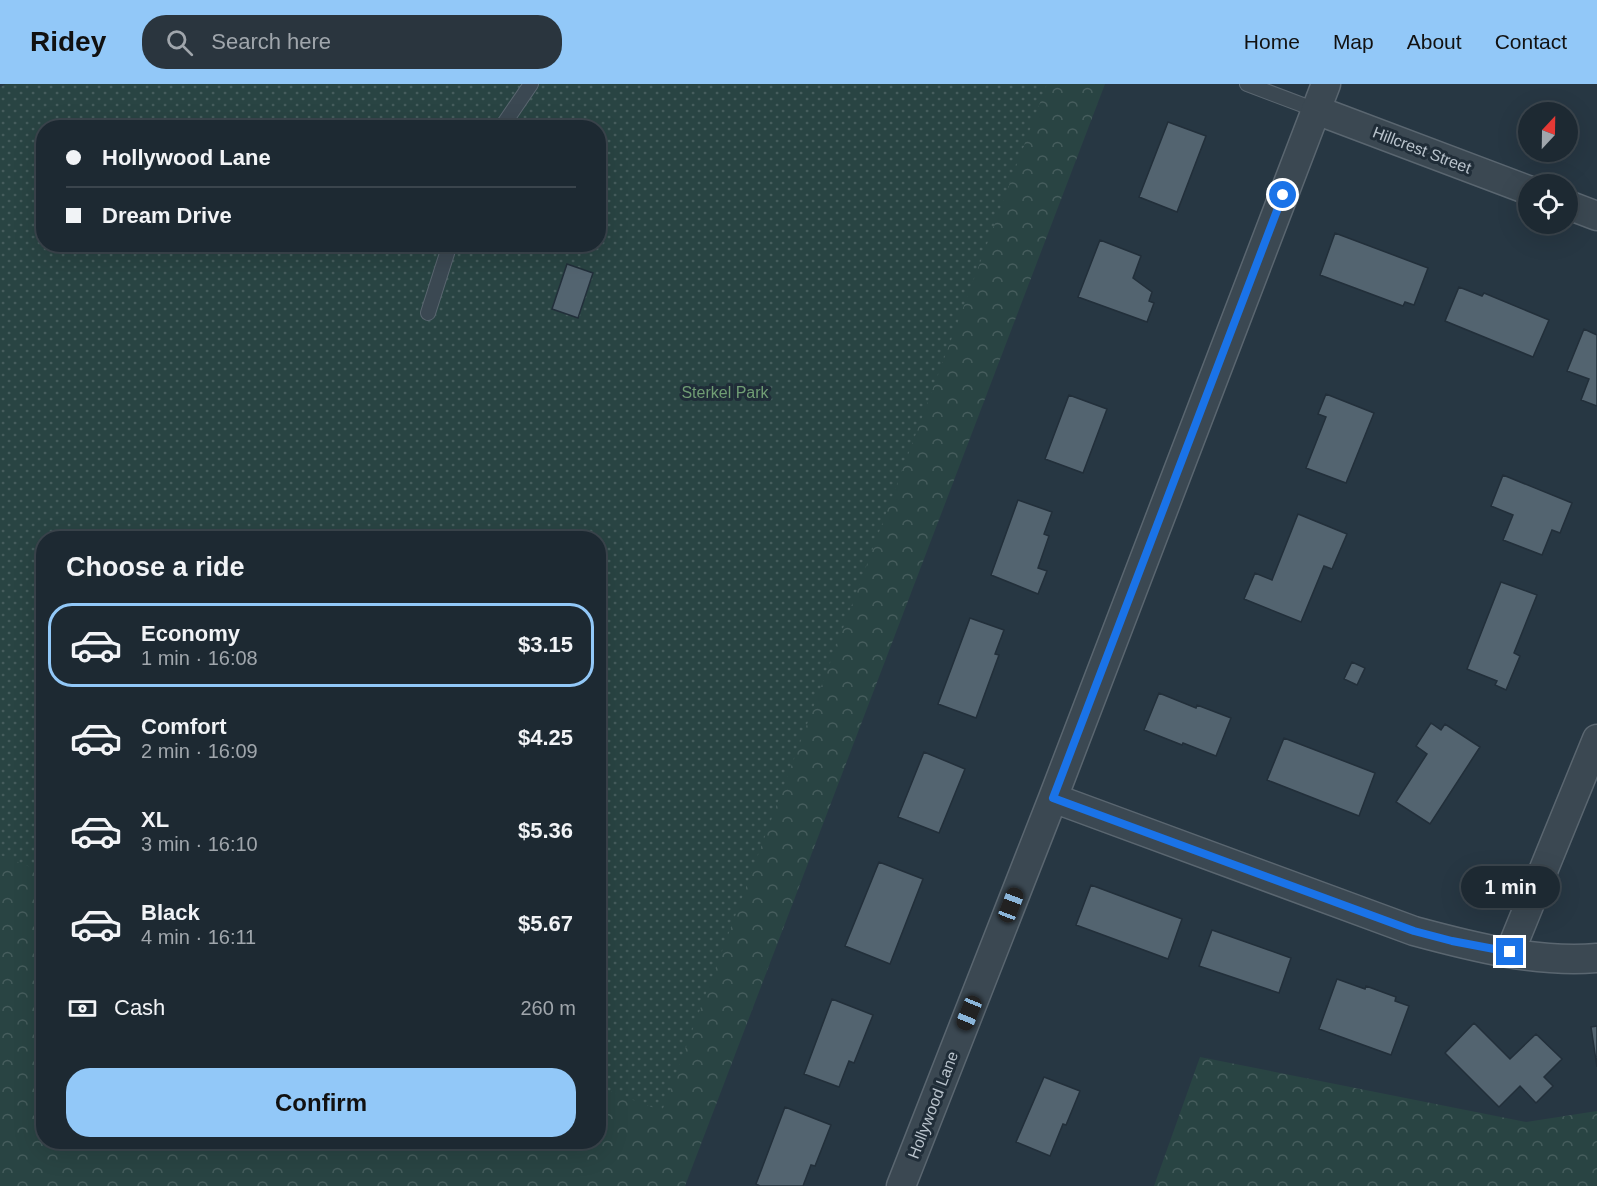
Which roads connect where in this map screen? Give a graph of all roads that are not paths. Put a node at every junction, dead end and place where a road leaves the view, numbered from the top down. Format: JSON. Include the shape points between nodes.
{"nodes":[{"id":1,"x":531,"y":84,"type":"edge"},
{"id":2,"x":1247,"y":84,"type":"edge"},
{"id":3,"x":1321,"y":97,"type":"edge"},
{"id":4,"x":506,"y":120,"type":"edge"},
{"id":5,"x":1518,"y":186,"type":"edge"},
{"id":6,"x":1578,"y":209,"type":"edge"},
{"id":7,"x":1597,"y":216,"type":"edge"},
{"id":8,"x":447,"y":252,"type":"edge"},
{"id":9,"x":428,"y":313,"type":"dead end"},
{"id":10,"x":1597,"y":739,"type":"edge"},
{"id":11,"x":1053,"y":798,"type":"junction"},
{"id":12,"x":1510,"y":952,"type":"junction"},
{"id":13,"x":1597,"y":958,"type":"edge"},
{"id":14,"x":901,"y":1186,"type":"edge"}],
"edges":[{"from":1,"to":4,"type":"lane"},
{"from":2,"to":3,"type":"lane"},
{"from":3,"to":5,"type":"street","name":"Hillcrest Street"},
{"from":3,"to":11,"type":"street","name":"Hollywood Lane"},
{"from":6,"to":7,"type":"street"},
{"from":8,"to":9,"type":"lane"},
{"from":10,"to":12,"type":"street"},
{"from":11,"to":12,"type":"street","via":[[1414,931]]},
{"from":11,"to":14,"type":"street","name":"Hollywood Lane"},
{"from":12,"to":13,"type":"street","via":[[1568,960]]}]}
